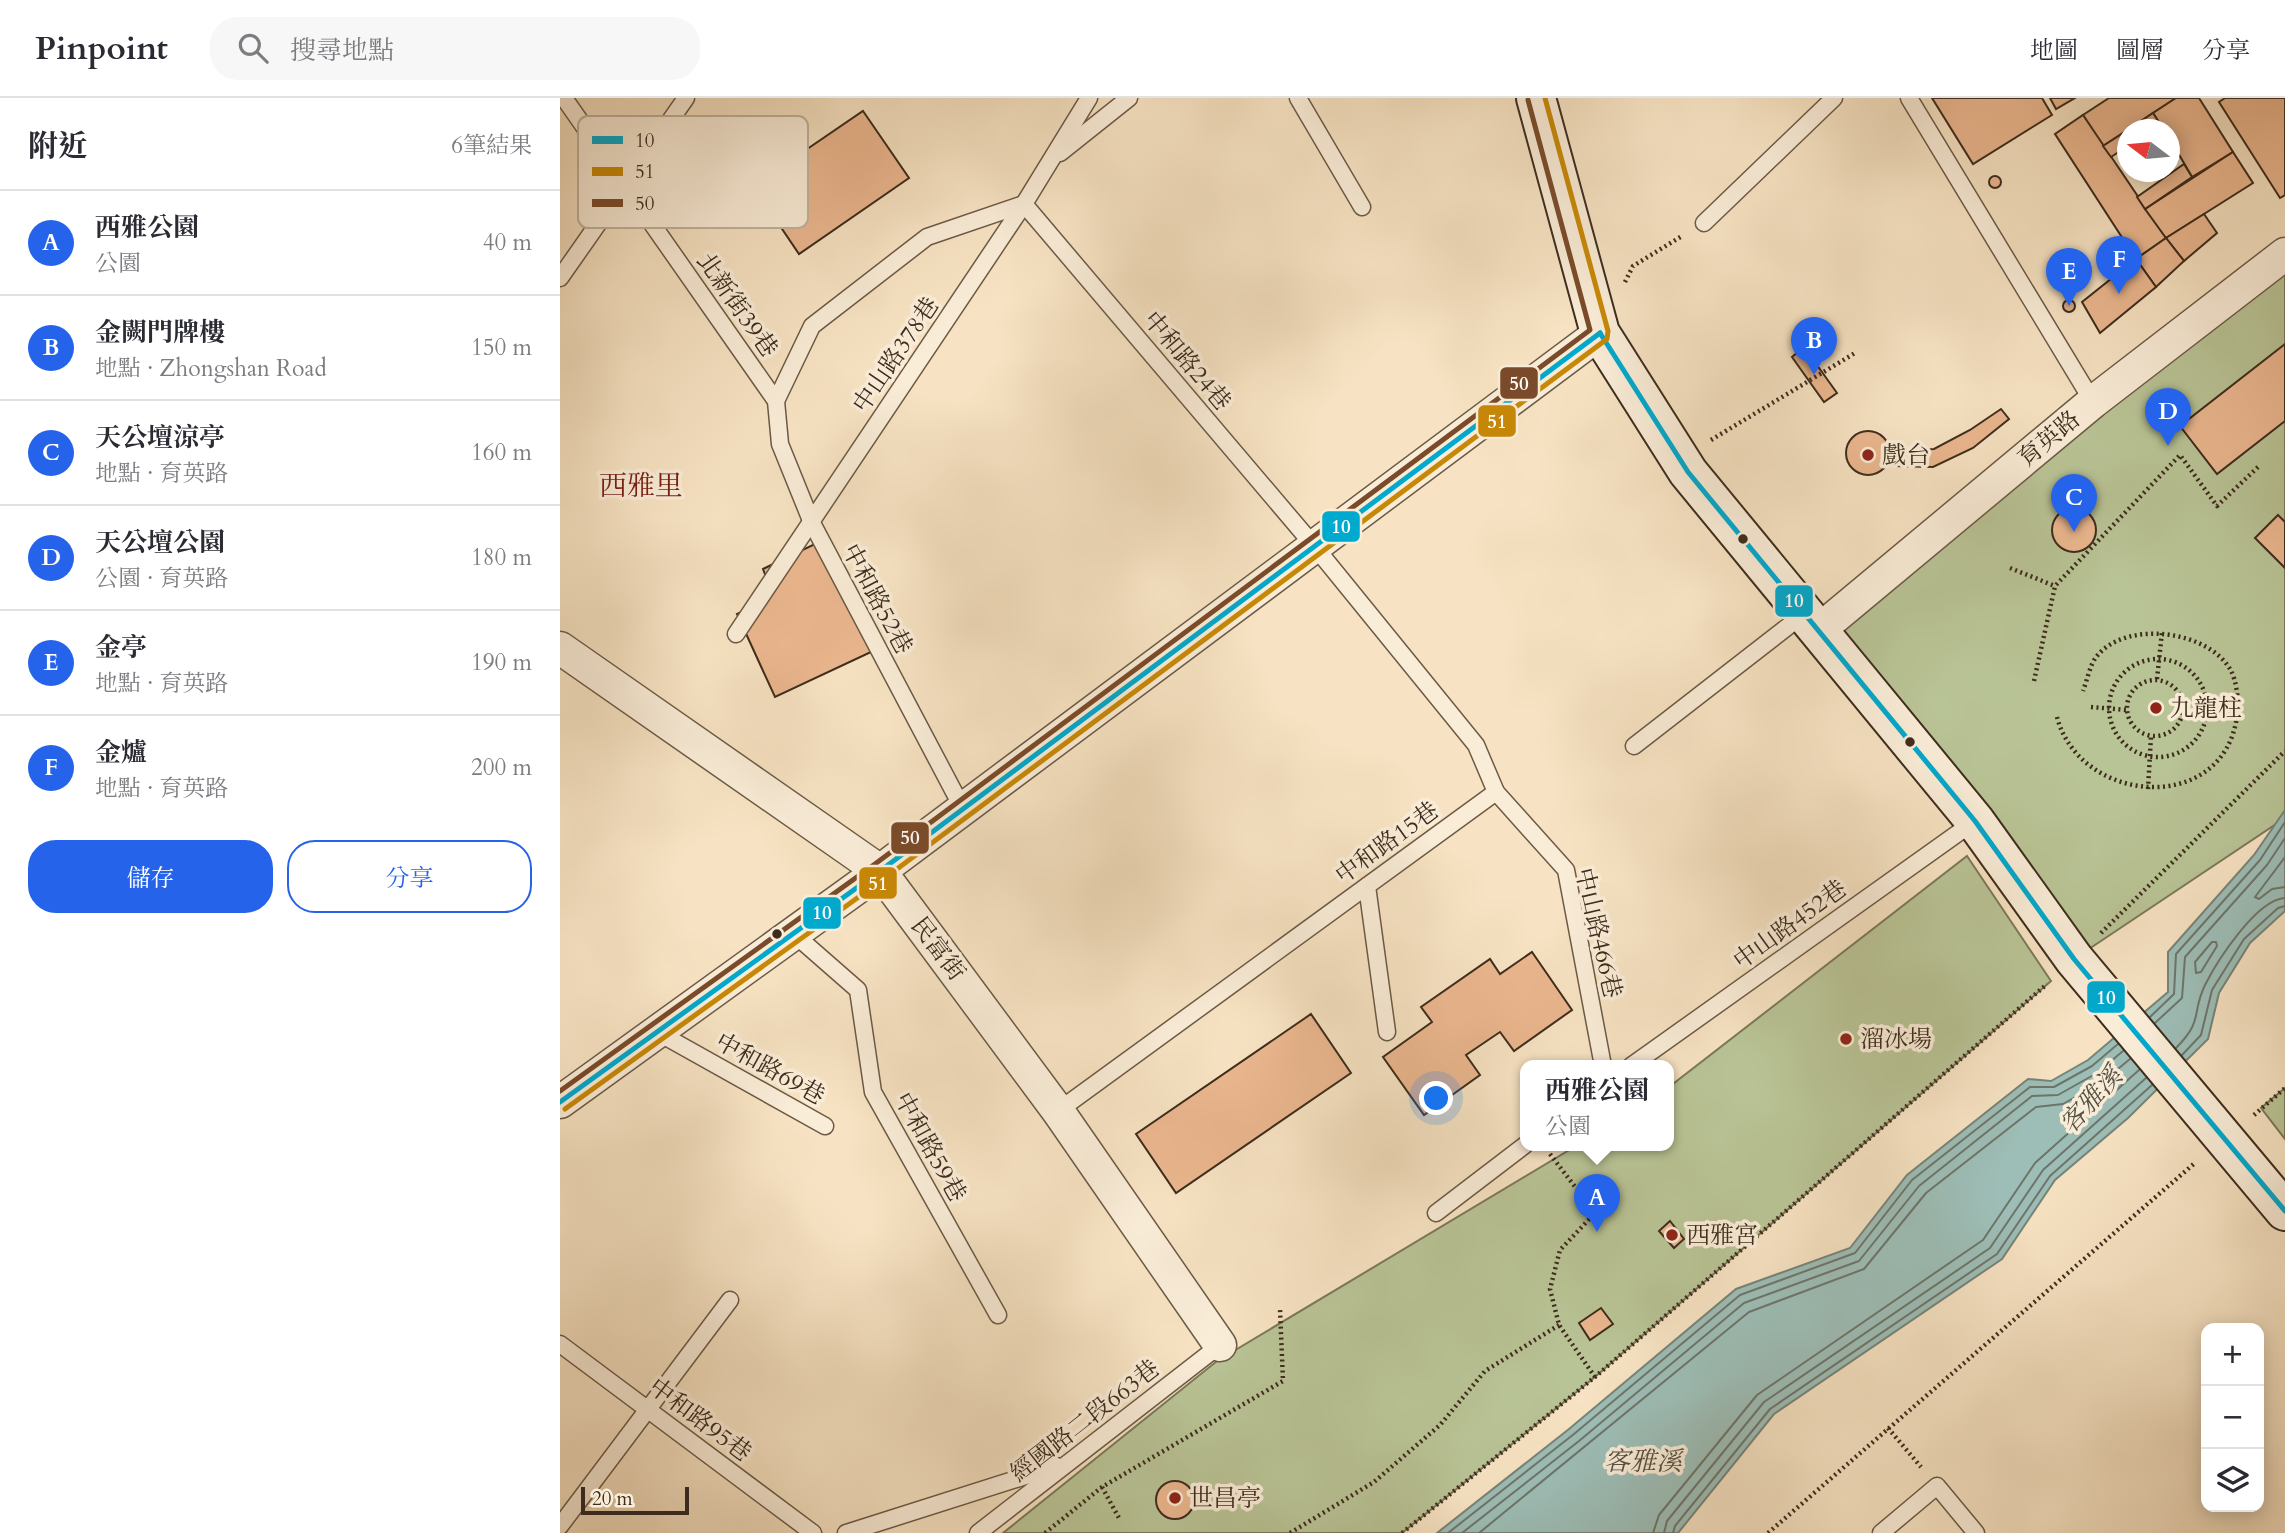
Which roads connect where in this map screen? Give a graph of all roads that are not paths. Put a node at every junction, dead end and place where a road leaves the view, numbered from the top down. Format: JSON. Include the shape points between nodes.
{"nodes":[{"id":1,"x":564,"y":98,"type":"edge"},
{"id":2,"x":686,"y":98,"type":"edge"},
{"id":3,"x":1089,"y":98,"type":"edge"},
{"id":4,"x":1129,"y":98,"type":"edge"},
{"id":5,"x":1298,"y":98,"type":"edge"},
{"id":6,"x":1536,"y":98,"type":"edge"},
{"id":7,"x":1834,"y":98,"type":"edge"},
{"id":8,"x":1909,"y":98,"type":"edge"},
{"id":9,"x":674,"y":116,"type":"edge"},
{"id":10,"x":578,"y":118,"type":"edge"},
{"id":11,"x":1052,"y":159,"type":"junction"},
{"id":12,"x":1024,"y":204,"type":"junction"},
{"id":13,"x":1362,"y":207,"type":"dead end"},
{"id":14,"x":1704,"y":223,"type":"road end"},
{"id":15,"x":595,"y":228,"type":"edge"},
{"id":16,"x":656,"y":228,"type":"edge"},
{"id":17,"x":2285,"y":254,"type":"edge"},
{"id":18,"x":560,"y":278,"type":"edge"},
{"id":19,"x":1600,"y":333,"type":"junction"},
{"id":20,"x":776,"y":401,"type":"junction"},
{"id":21,"x":2093,"y":402,"type":"junction"},
{"id":22,"x":812,"y":523,"type":"junction"},
{"id":23,"x":1315,"y":547,"type":"junction"},
{"id":24,"x":1811,"y":622,"type":"junction"},
{"id":25,"x":736,"y":634,"type":"dead end"},
{"id":26,"x":560,"y":648,"type":"edge"},
{"id":27,"x":1634,"y":746,"type":"dead end"},
{"id":28,"x":1496,"y":792,"type":"junction"},
{"id":29,"x":963,"y":809,"type":"junction"},
{"id":30,"x":1975,"y":821,"type":"junction"},
{"id":31,"x":880,"y":871,"type":"junction"},
{"id":32,"x":1367,"y":886,"type":"junction"},
{"id":33,"x":794,"y":934,"type":"junction"},
{"id":34,"x":657,"y":1032,"type":"junction"},
{"id":35,"x":1387,"y":1032,"type":"dead end"},
{"id":36,"x":1602,"y":1060,"type":"edge"},
{"id":37,"x":1639,"y":1060,"type":"edge"},
{"id":38,"x":560,"y":1102,"type":"edge"},
{"id":39,"x":1058,"y":1111,"type":"junction"},
{"id":40,"x":825,"y":1126,"type":"dead end"},
{"id":41,"x":1520,"y":1149,"type":"edge"},
{"id":42,"x":2274,"y":1198,"type":"edge"},
{"id":43,"x":1436,"y":1213,"type":"dead end"},
{"id":44,"x":730,"y":1300,"type":"dead end"},
{"id":45,"x":998,"y":1315,"type":"dead end"},
{"id":46,"x":560,"y":1344,"type":"edge"},
{"id":47,"x":1220,"y":1345,"type":"joint"},
{"id":48,"x":649,"y":1410,"type":"junction"},
{"id":49,"x":1069,"y":1462,"type":"junction"},
{"id":50,"x":560,"y":1526,"type":"edge"},
{"id":51,"x":813,"y":1533,"type":"edge"},
{"id":52,"x":846,"y":1533,"type":"edge"},
{"id":53,"x":978,"y":1533,"type":"edge"},
{"id":54,"x":1881,"y":1533,"type":"edge"},
{"id":55,"x":1976,"y":1533,"type":"edge"}],
"edges":[{"from":1,"to":10,"type":"lane","name":"北新街39巷"},
{"from":2,"to":9,"type":"lane"},
{"from":3,"to":11,"type":"lane","name":"中山路378巷"},
{"from":4,"to":11,"type":"lane"},
{"from":5,"to":13,"type":"lane"},
{"from":6,"to":19,"type":"street"},
{"from":7,"to":14,"type":"lane"},
{"from":8,"to":21,"type":"lane"},
{"from":11,"to":12,"type":"lane","name":"中山路378巷"},
{"from":12,"to":20,"type":"lane","via":[[927,237],[812,326]]},
{"from":12,"to":22,"type":"lane","name":"中山路378巷"},
{"from":12,"to":23,"type":"lane","name":"中和路24巷"},
{"from":15,"to":18,"type":"lane"},
{"from":16,"to":20,"type":"lane","name":"北新街39巷"},
{"from":17,"to":21,"type":"street","name":"育英路"},
{"from":19,"to":23,"type":"street"},
{"from":19,"to":24,"type":"street","via":[[1680,459]]},
{"from":20,"to":22,"type":"lane","name":"中和路52巷","via":[[780,444]]},
{"from":21,"to":24,"type":"street","name":"育英路"},
{"from":22,"to":25,"type":"lane","name":"中山路378巷"},
{"from":22,"to":29,"type":"lane","name":"中和路52巷"},
{"from":23,"to":28,"type":"lane","via":[[1476,745]]},
{"from":23,"to":29,"type":"street"},
{"from":24,"to":27,"type":"lane"},
{"from":24,"to":30,"type":"street"},
{"from":26,"to":31,"type":"street","name":"民富街"},
{"from":28,"to":32,"type":"lane","name":"中和路15巷"},
{"from":28,"to":36,"type":"lane","name":"中山路466巷","via":[[1566,870]]},
{"from":29,"to":31,"type":"street"},
{"from":30,"to":37,"type":"lane","name":"中山路452巷"},
{"from":30,"to":42,"type":"street","via":[[2074,959]]},
{"from":31,"to":33,"type":"street"},
{"from":31,"to":39,"type":"street","name":"民富街"},
{"from":32,"to":35,"type":"lane"},
{"from":32,"to":39,"type":"lane","name":"中和路15巷"},
{"from":33,"to":34,"type":"street"},
{"from":33,"to":45,"type":"lane","name":"中和路59巷","via":[[858,990],[873,1092]]},
{"from":34,"to":38,"type":"street"},
{"from":34,"to":40,"type":"lane","name":"中和路69巷"},
{"from":39,"to":47,"type":"street","name":"民富街"},
{"from":41,"to":43,"type":"lane"},
{"from":44,"to":48,"type":"lane"},
{"from":46,"to":48,"type":"lane","name":"中和路95巷"},
{"from":47,"to":49,"type":"lane","name":"經國路二段663巷"},
{"from":48,"to":50,"type":"lane"},
{"from":48,"to":51,"type":"lane","name":"中和路95巷"},
{"from":49,"to":52,"type":"lane"},
{"from":49,"to":53,"type":"lane","name":"經國路二段663巷"},
{"from":54,"to":55,"type":"lane","via":[[1937,1486]]}]}
